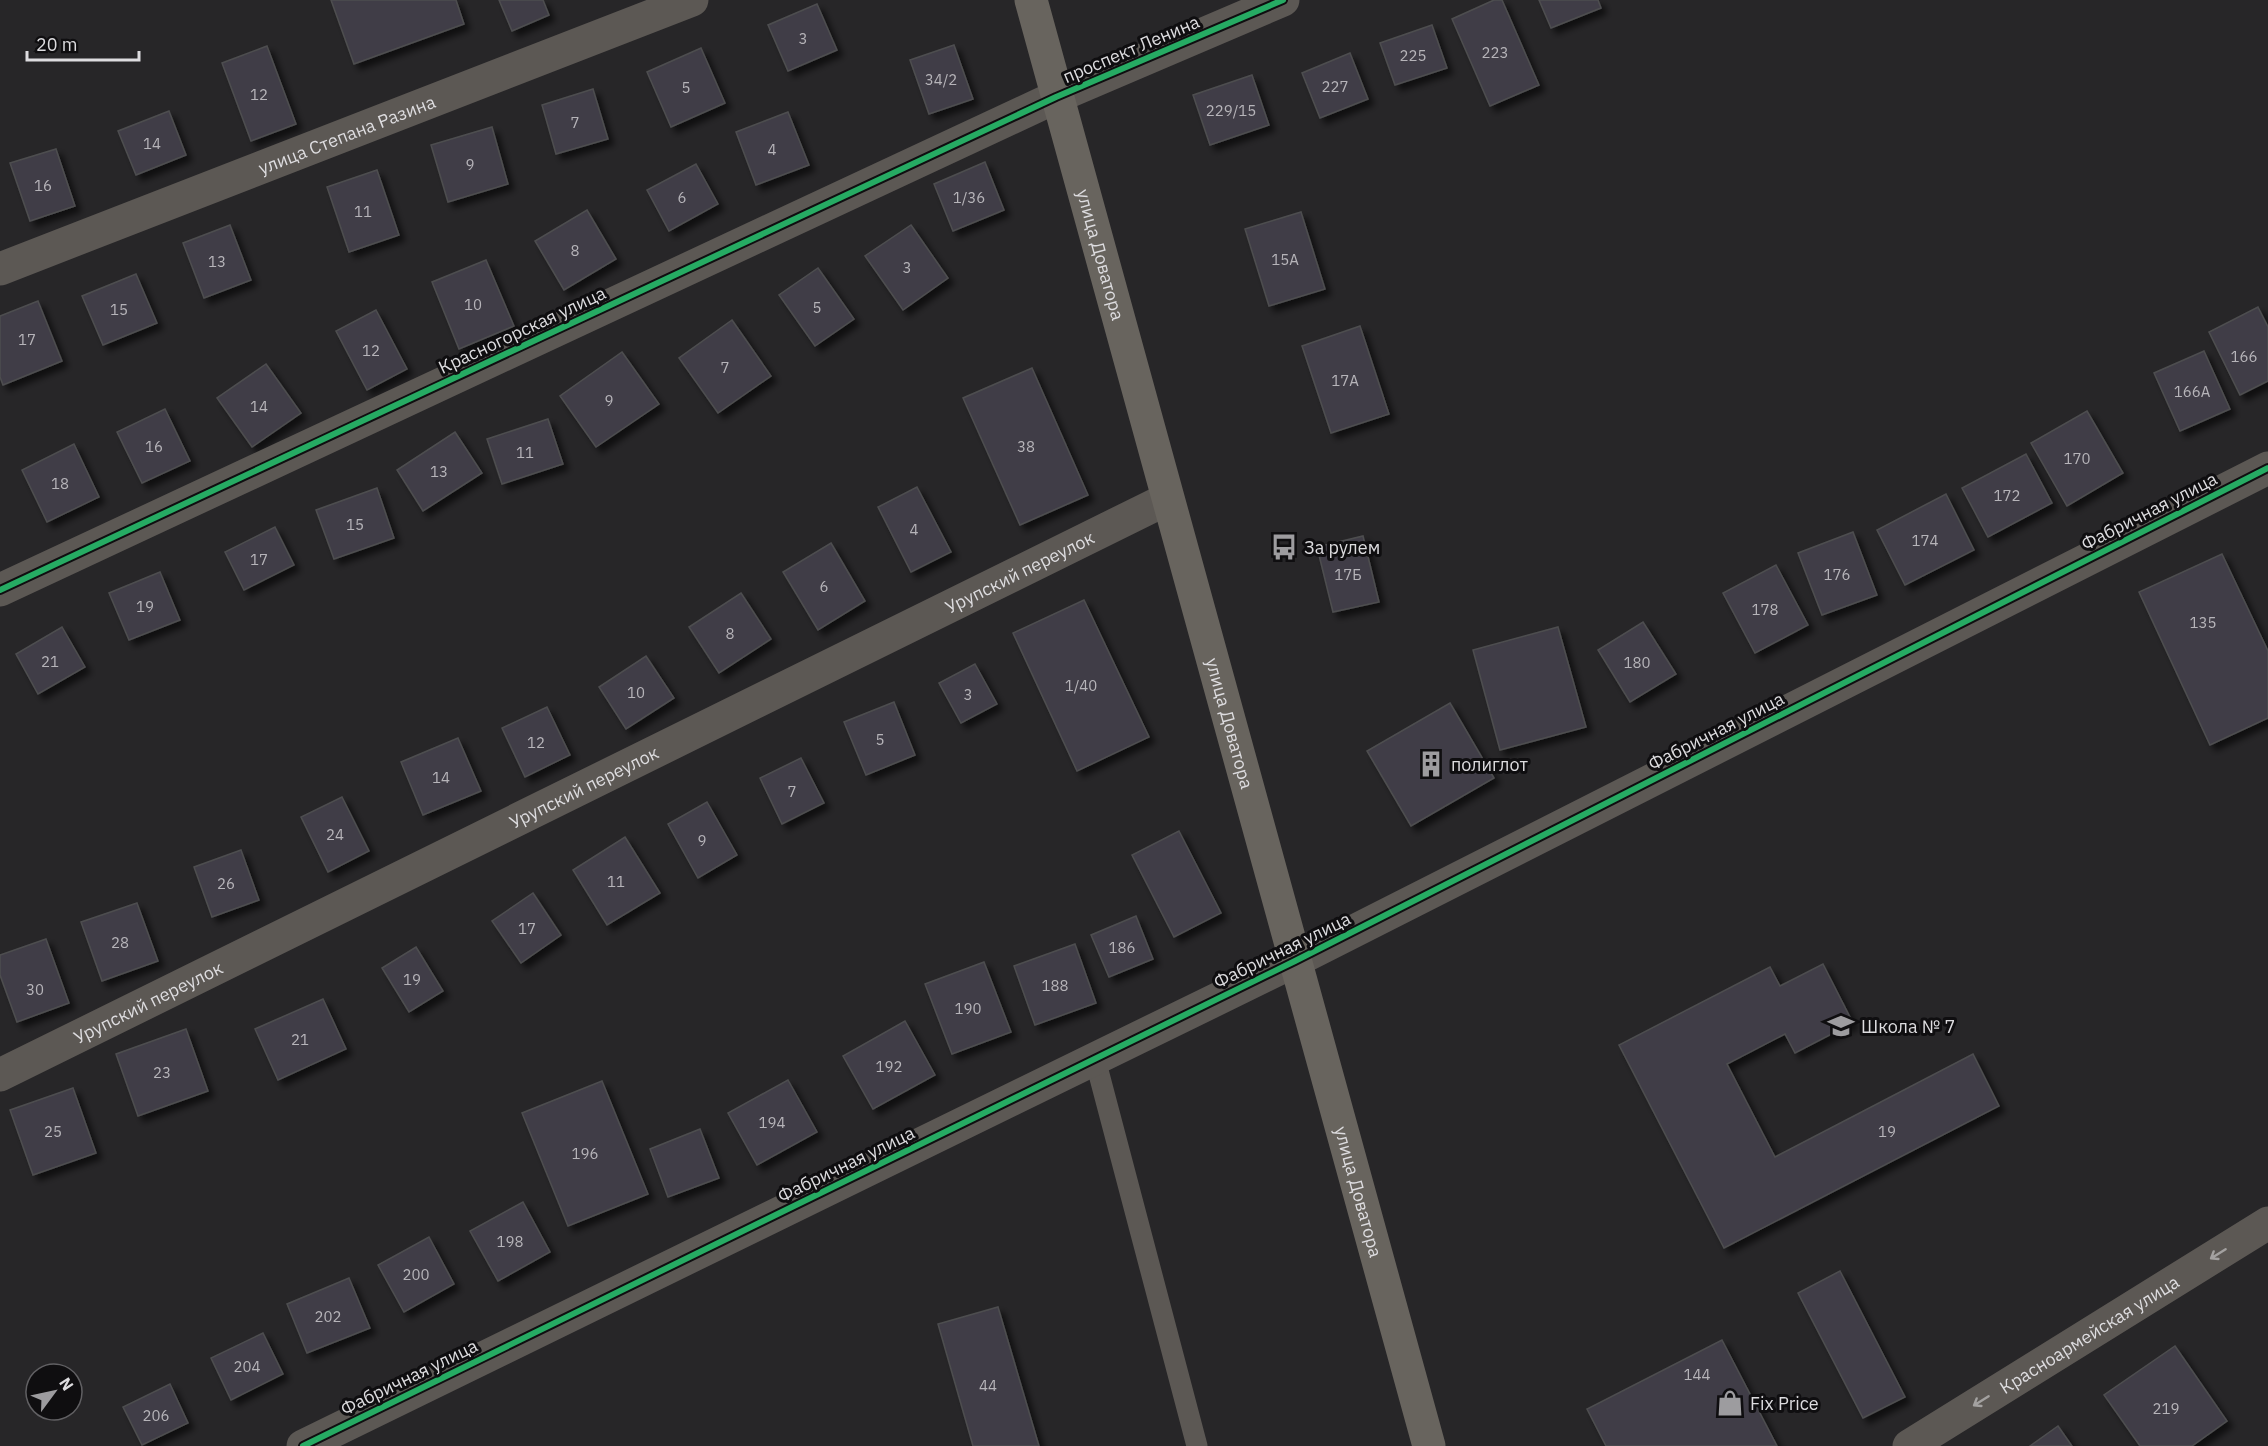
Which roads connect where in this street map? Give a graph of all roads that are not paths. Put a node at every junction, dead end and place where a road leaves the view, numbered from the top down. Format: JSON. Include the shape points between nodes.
{"nodes":[{"id":1,"x":692,"y":0,"type":"edge"},
{"id":2,"x":1031,"y":0,"type":"edge"},
{"id":3,"x":1283,"y":0,"type":"edge"},
{"id":4,"x":1056,"y":97,"type":"junction"},
{"id":5,"x":0,"y":269,"type":"edge"},
{"id":6,"x":2268,"y":468,"type":"edge"},
{"id":7,"x":1167,"y":499,"type":"junction"},
{"id":8,"x":0,"y":590,"type":"edge"},
{"id":9,"x":1295,"y":962,"type":"junction"},
{"id":10,"x":1095,"y":1059,"type":"junction"},
{"id":11,"x":0,"y":1075,"type":"edge"},
{"id":12,"x":2268,"y":1223,"type":"edge"},
{"id":13,"x":303,"y":1446,"type":"edge"},
{"id":14,"x":1197,"y":1446,"type":"edge"},
{"id":15,"x":1429,"y":1446,"type":"edge"},
{"id":16,"x":1910,"y":1446,"type":"edge"}],
"edges":[{"from":1,"to":5,"type":"street","name":"улица Степана Разина"},
{"from":2,"to":4,"type":"main road","name":"улица Доватора"},
{"from":3,"to":4,"type":"street","name":"проспект Ленина"},
{"from":4,"to":7,"type":"main road","name":"улица Доватора"},
{"from":4,"to":8,"type":"street","name":"Красногорская улица"},
{"from":6,"to":9,"type":"street","name":"Фабричная улица"},
{"from":7,"to":9,"type":"main road","name":"улица Доватора"},
{"from":7,"to":11,"type":"street","name":"Урупский переулок"},
{"from":9,"to":10,"type":"street","name":"Фабричная улица"},
{"from":9,"to":15,"type":"main road","name":"улица Доватора"},
{"from":10,"to":13,"type":"street","name":"Фабричная улица"},
{"from":10,"to":14,"type":"lane"},
{"from":12,"to":16,"type":"street","name":"Красноармейская улица","one_way":true}]}
